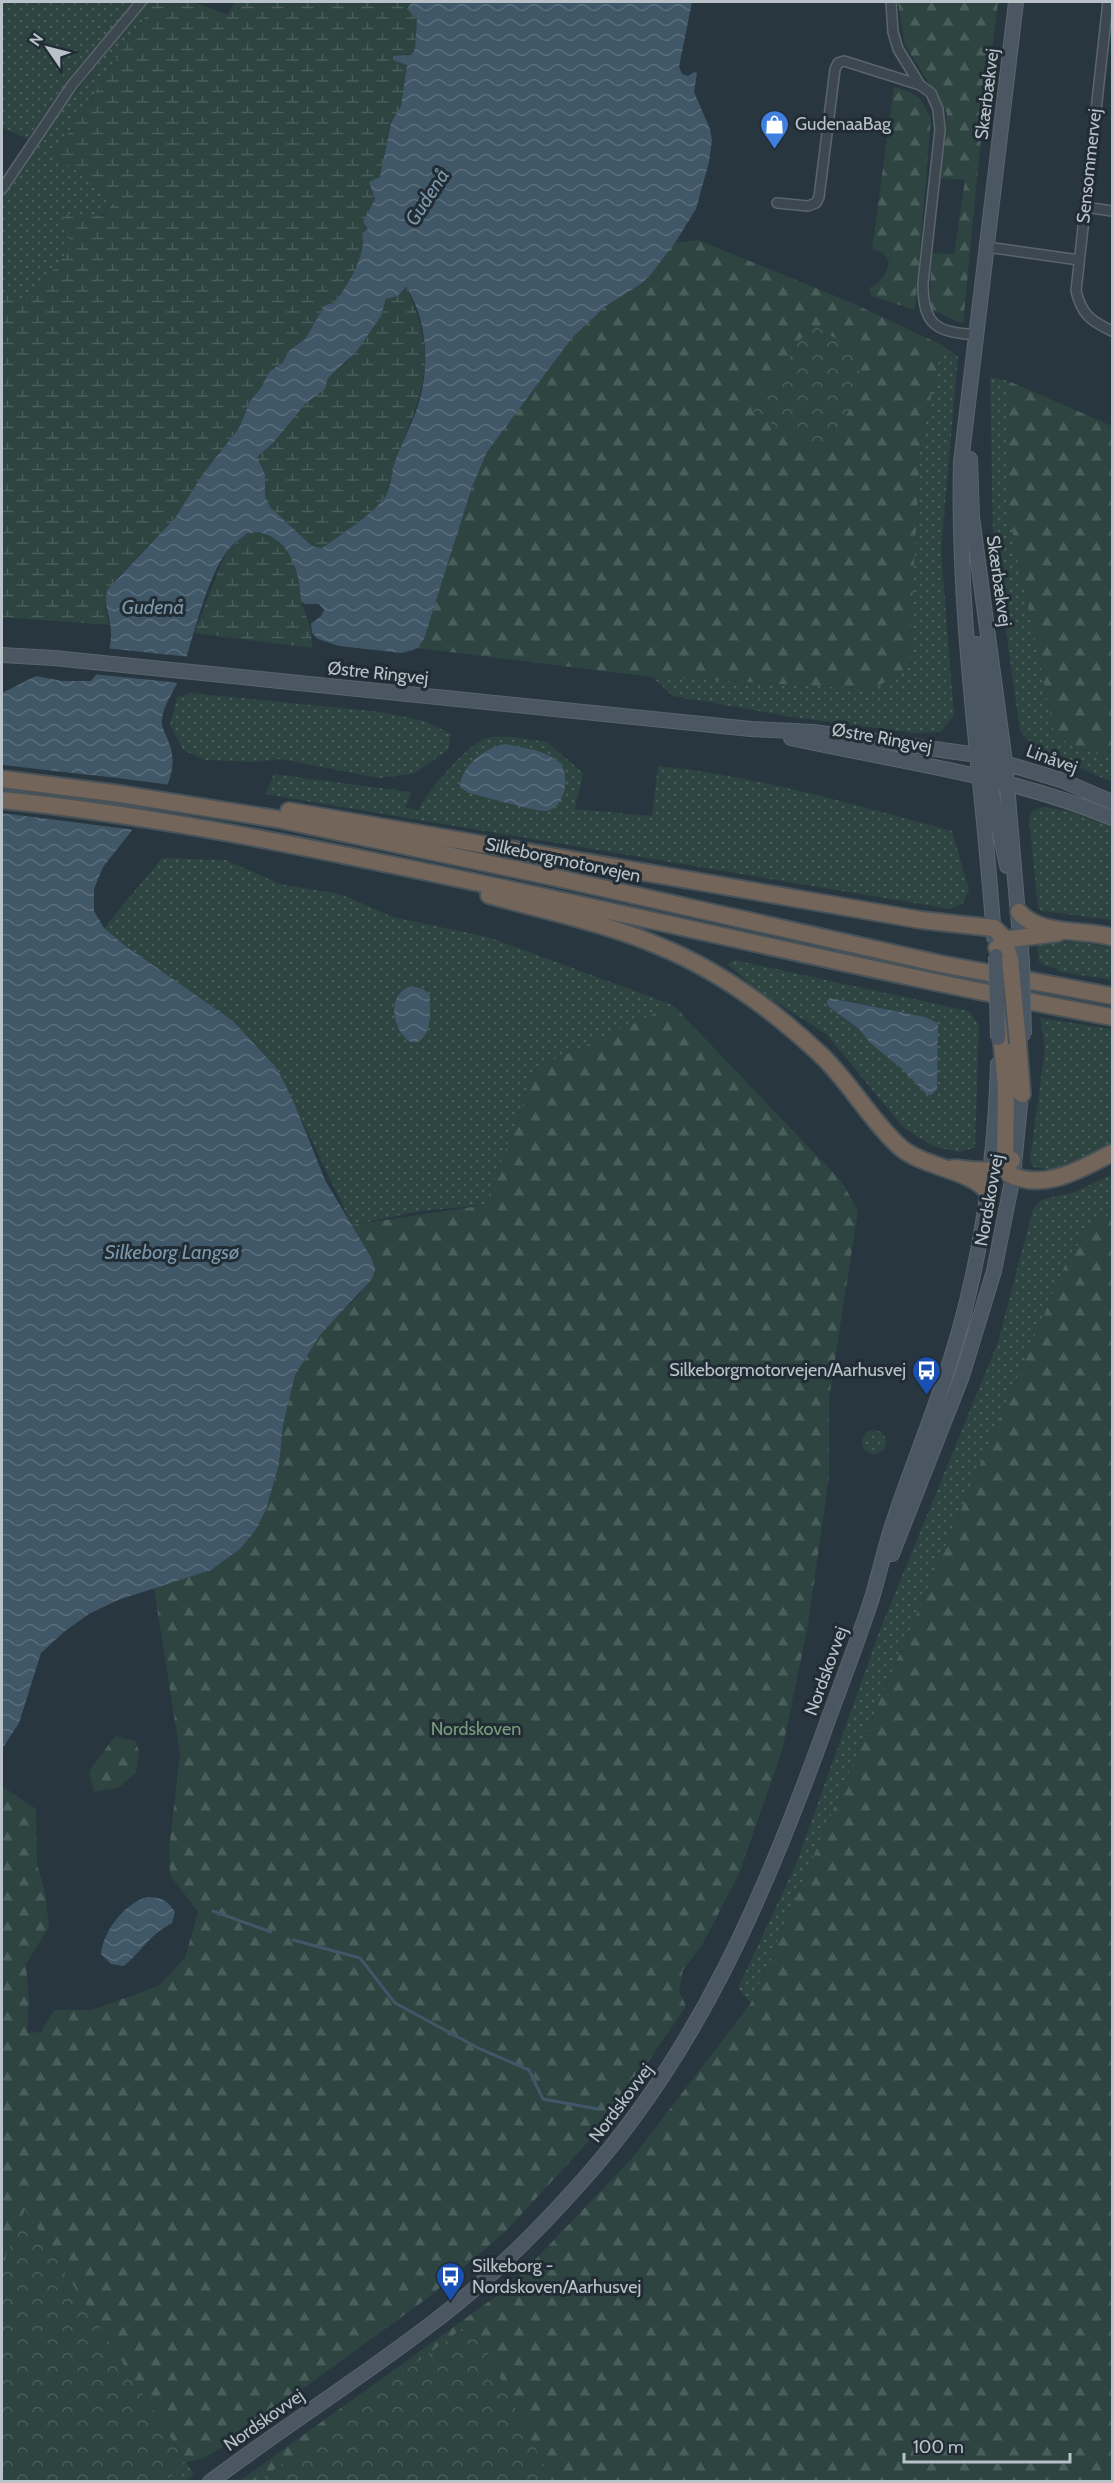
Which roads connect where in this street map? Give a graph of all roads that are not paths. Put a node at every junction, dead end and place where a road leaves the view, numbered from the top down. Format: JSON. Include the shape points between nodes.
{"nodes":[{"id":1,"x":141,"y":2,"type":"edge"},
{"id":2,"x":891,"y":2,"type":"edge"},
{"id":3,"x":1016,"y":2,"type":"edge"},
{"id":4,"x":1108,"y":2,"type":"edge"},
{"id":5,"x":1101,"y":56,"type":"junction"},
{"id":6,"x":1113,"y":57,"type":"edge"},
{"id":7,"x":920,"y":85,"type":"junction"},
{"id":8,"x":2,"y":189,"type":"edge"},
{"id":9,"x":777,"y":203,"type":"dead end"},
{"id":10,"x":1085,"y":207,"type":"junction"},
{"id":11,"x":1113,"y":211,"type":"edge"},
{"id":12,"x":987,"y":247,"type":"junction"},
{"id":13,"x":1079,"y":260,"type":"junction"},
{"id":14,"x":1113,"y":331,"type":"edge"},
{"id":15,"x":977,"y":335,"type":"junction"},
{"id":16,"x":969,"y":405,"type":"junction"},
{"id":17,"x":2,"y":655,"type":"edge"},
{"id":18,"x":751,"y":729,"type":"junction"},
{"id":19,"x":992,"y":768,"type":"junction"},
{"id":20,"x":2,"y":779,"type":"edge"},
{"id":21,"x":2,"y":800,"type":"edge"},
{"id":22,"x":1113,"y":802,"type":"edge"},
{"id":23,"x":1113,"y":809,"type":"edge"},
{"id":24,"x":278,"y":814,"type":"junction"},
{"id":25,"x":1113,"y":818,"type":"edge"},
{"id":26,"x":317,"y":850,"type":"junction"},
{"id":27,"x":1019,"y":912,"type":"junction"},
{"id":28,"x":994,"y":928,"type":"junction"},
{"id":29,"x":1076,"y":931,"type":"junction"},
{"id":30,"x":1113,"y":937,"type":"edge"},
{"id":31,"x":1008,"y":951,"type":"junction"},
{"id":32,"x":1113,"y":996,"type":"edge"},
{"id":33,"x":997,"y":997,"type":"joint"},
{"id":34,"x":1113,"y":1017,"type":"edge"},
{"id":35,"x":1011,"y":1041,"type":"junction"},
{"id":36,"x":1022,"y":1094,"type":"joint"},
{"id":37,"x":1113,"y":1153,"type":"edge"},
{"id":38,"x":932,"y":1165,"type":"junction"},
{"id":39,"x":1006,"y":1166,"type":"junction"},
{"id":40,"x":988,"y":1192,"type":"junction"},
{"id":41,"x":871,"y":1601,"type":"junction"},
{"id":42,"x":210,"y":2481,"type":"edge"}],
"edges":[{"from":1,"to":8,"type":"street","via":[[72,85]]},
{"from":2,"to":7,"type":"street","via":[[898,49]]},
{"from":3,"to":12,"type":"street","name":"Skærbækvej"},
{"from":4,"to":5,"type":"street","name":"Sensommervej"},
{"from":5,"to":6,"type":"street"},
{"from":5,"to":10,"type":"street","name":"Sensommervej"},
{"from":7,"to":9,"type":"street","via":[[844,61],[838,63],[819,197],[808,206]]},
{"from":7,"to":15,"type":"street","via":[[931,93],[938,109],[940,130],[923,305],[928,320],[938,327]]},
{"from":10,"to":11,"type":"street"},
{"from":10,"to":13,"type":"street","name":"Sensommervej"},
{"from":12,"to":13,"type":"street"},
{"from":12,"to":15,"type":"street","name":"Skærbækvej"},
{"from":13,"to":14,"type":"street","name":"Sensommervej","via":[[1076,291],[1080,308],[1094,323]]},
{"from":15,"to":16,"type":"street","name":"Skærbækvej"},
{"from":16,"to":19,"type":"street","name":"Skærbækvej","via":[[960,518],[964,588]]},
{"from":16,"to":19,"type":"street","name":"Skærbækvej","via":[[972,517],[1002,741]]},
{"from":17,"to":18,"type":"street","name":"Østre Ringvej"},
{"from":18,"to":19,"type":"street","name":"Østre Ringvej","via":[[813,732]]},
{"from":18,"to":19,"type":"street","name":"Østre Ringvej","via":[[938,766]]},
{"from":19,"to":22,"type":"street","name":"Linåvej","via":[[1060,780]]},
{"from":19,"to":23,"type":"street"},
{"from":19,"to":25,"type":"street","name":"Linåvej"},
{"from":19,"to":27,"type":"street","via":[[1006,864]]},
{"from":19,"to":28,"type":"street"},
{"from":20,"to":24,"type":"highway","via":[[233,802]]},
{"from":21,"to":26,"type":"highway","via":[[123,816]]},
{"from":24,"to":28,"type":"highway","via":[[921,920]]},
{"from":24,"to":32,"type":"highway","name":"Silkeborgmotorvejen","via":[[941,964]]},
{"from":26,"to":34,"type":"highway","via":[[624,913],[939,984]]},
{"from":26,"to":38,"type":"highway","via":[[599,925],[659,945],[715,973],[744,990],[823,1056],[901,1148]]},
{"from":27,"to":29,"type":"highway","via":[[1036,924]]},
{"from":27,"to":31,"type":"street"},
{"from":28,"to":31,"type":"highway"},
{"from":29,"to":30,"type":"highway"},
{"from":29,"to":31,"type":"highway"},
{"from":31,"to":33,"type":"street","bridge":true},
{"from":31,"to":35,"type":"highway","bridge":true},
{"from":33,"to":35,"type":"highway","bridge":true},
{"from":35,"to":36,"type":"highway"},
{"from":35,"to":39,"type":"highway","via":[[1006,1088]]},
{"from":36,"to":39,"type":"street","name":"Nordskovvej"},
{"from":37,"to":39,"type":"highway","via":[[1052,1179],[1037,1180]]},
{"from":38,"to":39,"type":"highway"},
{"from":38,"to":40,"type":"highway","via":[[978,1183]]},
{"from":39,"to":40,"type":"street","name":"Nordskovvej"},
{"from":39,"to":41,"type":"street","name":"Nordskovvej","via":[[994,1271],[978,1329],[905,1523]]},
{"from":40,"to":41,"type":"street","name":"Nordskovvej","via":[[950,1363],[894,1520]]},
{"from":41,"to":42,"type":"street","name":"Nordskovvej","via":[[745,1931],[690,2035],[639,2111],[547,2219],[464,2298]]}]}
